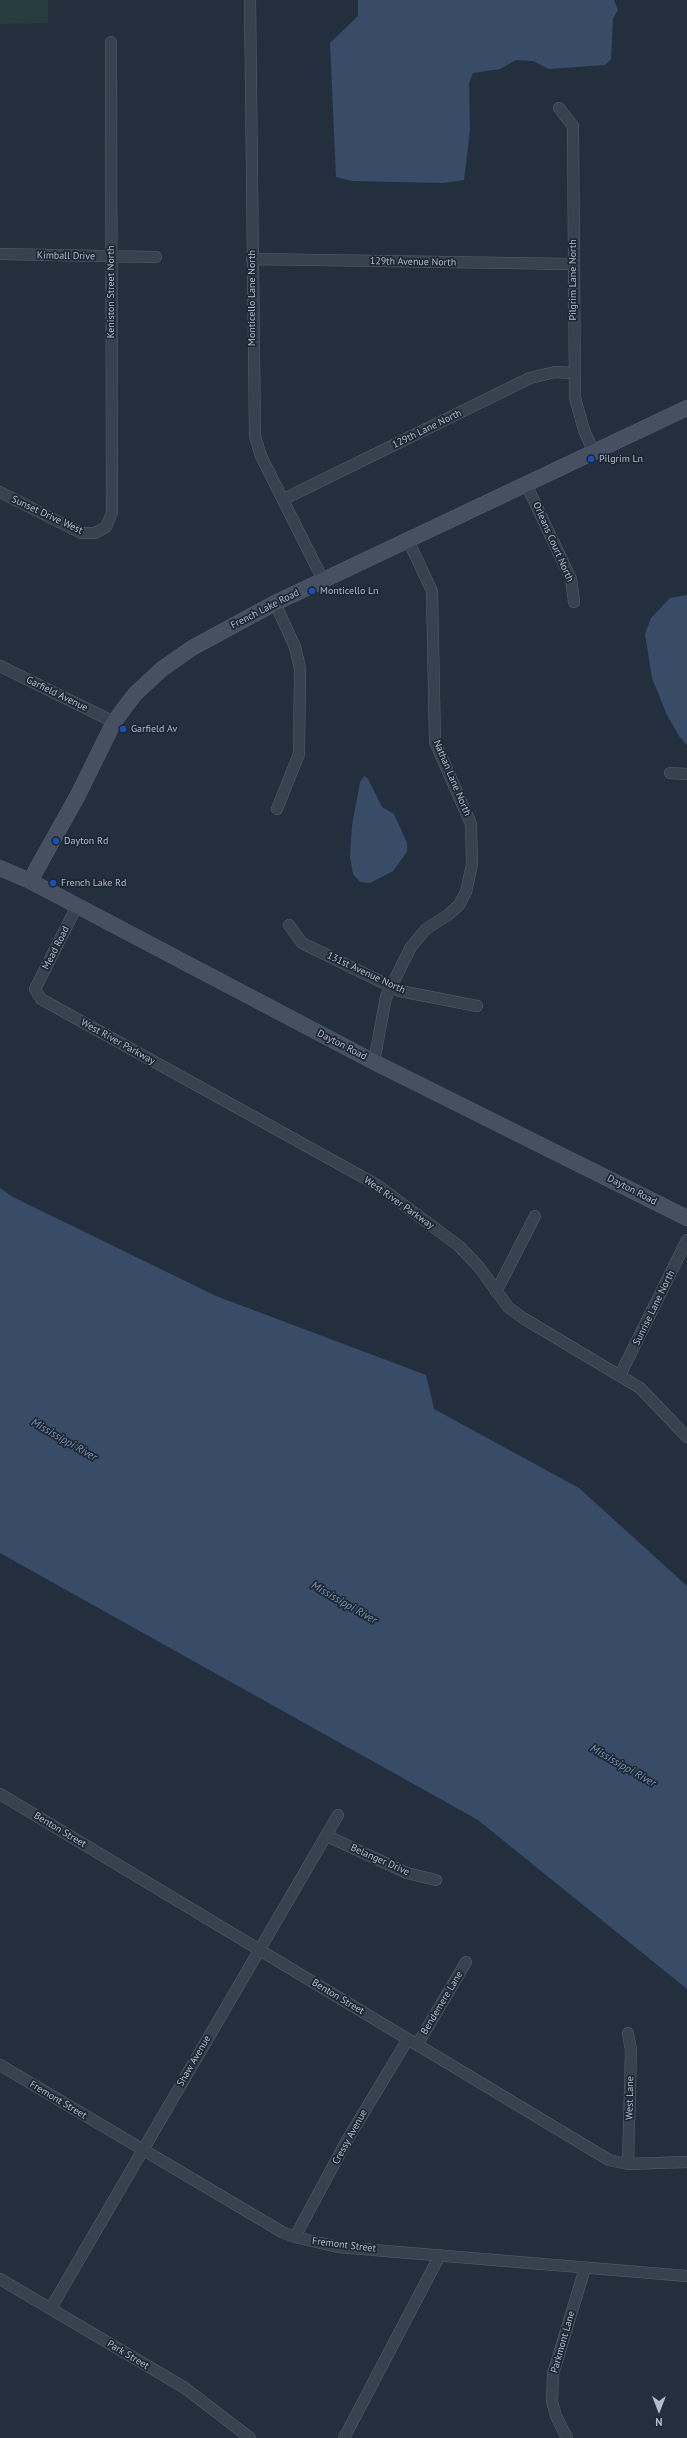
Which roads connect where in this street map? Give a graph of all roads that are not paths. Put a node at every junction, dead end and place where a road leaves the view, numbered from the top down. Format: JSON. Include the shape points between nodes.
{"nodes":[{"id":1,"x":250,"y":0,"type":"edge"},
{"id":2,"x":111,"y":42,"type":"dead end"},
{"id":3,"x":559,"y":108,"type":"dead end"},
{"id":4,"x":0,"y":254,"type":"edge"},
{"id":5,"x":111,"y":256,"type":"junction"},
{"id":6,"x":156,"y":257,"type":"dead end"},
{"id":7,"x":252,"y":259,"type":"junction"},
{"id":8,"x":573,"y":264,"type":"junction"},
{"id":9,"x":574,"y":373,"type":"junction"},
{"id":10,"x":687,"y":408,"type":"edge"},
{"id":11,"x":594,"y":453,"type":"junction"},
{"id":12,"x":526,"y":484,"type":"junction"},
{"id":13,"x":0,"y":492,"type":"edge"},
{"id":14,"x":284,"y":499,"type":"junction"},
{"id":15,"x":95,"y":534,"type":"joint"},
{"id":16,"x":408,"y":540,"type":"junction"},
{"id":17,"x":323,"y":580,"type":"junction"},
{"id":18,"x":574,"y":602,"type":"dead end"},
{"id":19,"x":275,"y":603,"type":"junction"},
{"id":20,"x":0,"y":666,"type":"edge"},
{"id":21,"x":114,"y":722,"type":"junction"},
{"id":22,"x":670,"y":773,"type":"dead end"},
{"id":23,"x":687,"y":774,"type":"edge"},
{"id":24,"x":277,"y":809,"type":"dead end"},
{"id":25,"x":0,"y":868,"type":"edge"},
{"id":26,"x":30,"y":881,"type":"junction"},
{"id":27,"x":77,"y":906,"type":"junction"},
{"id":28,"x":289,"y":925,"type":"dead end"},
{"id":29,"x":392,"y":986,"type":"junction"},
{"id":30,"x":36,"y":989,"type":"joint"},
{"id":31,"x":477,"y":1006,"type":"dead end"},
{"id":32,"x":374,"y":1062,"type":"junction"},
{"id":33,"x":535,"y":1216,"type":"dead end"},
{"id":34,"x":687,"y":1218,"type":"edge"},
{"id":35,"x":687,"y":1240,"type":"edge"},
{"id":36,"x":496,"y":1292,"type":"junction"},
{"id":37,"x":620,"y":1375,"type":"junction"},
{"id":38,"x":687,"y":1437,"type":"edge"},
{"id":39,"x":0,"y":1794,"type":"edge"},
{"id":40,"x":338,"y":1815,"type":"dead end"},
{"id":41,"x":327,"y":1836,"type":"junction"},
{"id":42,"x":436,"y":1880,"type":"dead end"},
{"id":43,"x":258,"y":1949,"type":"junction"},
{"id":44,"x":466,"y":1962,"type":"dead end"},
{"id":45,"x":628,"y":2033,"type":"dead end"},
{"id":46,"x":412,"y":2042,"type":"junction"},
{"id":47,"x":0,"y":2065,"type":"edge"},
{"id":48,"x":143,"y":2150,"type":"junction"},
{"id":49,"x":687,"y":2162,"type":"edge"},
{"id":50,"x":628,"y":2164,"type":"junction"},
{"id":51,"x":295,"y":2237,"type":"junction"},
{"id":52,"x":440,"y":2255,"type":"junction"},
{"id":53,"x":585,"y":2268,"type":"junction"},
{"id":54,"x":687,"y":2276,"type":"edge"},
{"id":55,"x":0,"y":2279,"type":"edge"},
{"id":56,"x":51,"y":2308,"type":"junction"},
{"id":57,"x":250,"y":2438,"type":"edge"},
{"id":58,"x":344,"y":2438,"type":"edge"},
{"id":59,"x":567,"y":2438,"type":"edge"}],
"edges":[{"from":1,"to":7,"type":"street","name":"Monticello Lane North"},
{"from":2,"to":5,"type":"street","name":"Keniston Street North"},
{"from":3,"to":8,"type":"street","name":"Pilgrim Lane North","via":[[573,126]]},
{"from":4,"to":5,"type":"street","name":"Kimball Drive"},
{"from":5,"to":6,"type":"street","name":"Kimball Drive"},
{"from":5,"to":15,"type":"street","name":"Keniston Street North","via":[[112,513],[106,527]]},
{"from":7,"to":8,"type":"street","name":"129th Avenue North"},
{"from":7,"to":14,"type":"street","name":"Monticello Lane North","via":[[255,436],[261,456]]},
{"from":8,"to":9,"type":"street","name":"Pilgrim Lane North"},
{"from":9,"to":11,"type":"street","name":"Pilgrim Lane North","via":[[578,412]]},
{"from":9,"to":14,"type":"street","name":"129th Lane North","via":[[555,372],[530,378]]},
{"from":10,"to":11,"type":"street","name":"French Lake Road"},
{"from":11,"to":12,"type":"street","name":"French Lake Road"},
{"from":12,"to":16,"type":"street","name":"French Lake Road"},
{"from":12,"to":18,"type":"street","name":"Orleans Court North","via":[[571,579]]},
{"from":13,"to":15,"type":"street","name":"Sunset Drive West","via":[[82,533]]},
{"from":14,"to":17,"type":"street","name":"Monticello Lane North"},
{"from":16,"to":17,"type":"street","name":"French Lake Road"},
{"from":16,"to":29,"type":"street","name":"Nathan Lane North","via":[[432,590],[435,742],[471,824],[472,864],[466,892],[459,905],[417,937]]},
{"from":17,"to":19,"type":"street","name":"French Lake Road"},
{"from":19,"to":21,"type":"street","name":"French Lake Road","via":[[192,648],[162,669],[135,694]]},
{"from":19,"to":24,"type":"street","via":[[295,647],[300,668],[299,754]]},
{"from":20,"to":21,"type":"street","name":"Garfield Avenue"},
{"from":21,"to":26,"type":"street","name":"French Lake Road","via":[[78,795]]},
{"from":22,"to":23,"type":"street"},
{"from":25,"to":26,"type":"street","name":"Dayton Road"},
{"from":26,"to":27,"type":"street","name":"Dayton Road"},
{"from":27,"to":30,"type":"street","name":"Mead Road"},
{"from":27,"to":32,"type":"street","name":"Dayton Road"},
{"from":28,"to":29,"type":"street","name":"131st Avenue North","via":[[302,943]]},
{"from":29,"to":31,"type":"street","name":"131st Avenue North","via":[[414,995]]},
{"from":29,"to":32,"type":"street","name":"Nathan Lane North","via":[[386,997]]},
{"from":30,"to":36,"type":"street","name":"West River Parkway","via":[[41,999],[377,1185],[459,1246],[479,1267]]},
{"from":32,"to":34,"type":"street","name":"Dayton Road"},
{"from":33,"to":36,"type":"street"},
{"from":35,"to":37,"type":"street","name":"Sunrise Lane North"},
{"from":36,"to":37,"type":"street","name":"West River Parkway","via":[[508,1307],[523,1318]]},
{"from":37,"to":38,"type":"street","name":"West River Parkway","via":[[640,1388]]},
{"from":39,"to":43,"type":"street","name":"Benton Street"},
{"from":40,"to":41,"type":"street","name":"Shaw Avenue"},
{"from":41,"to":42,"type":"street","name":"Belanger Drive","via":[[407,1873]]},
{"from":41,"to":43,"type":"street","name":"Shaw Avenue"},
{"from":43,"to":46,"type":"street","name":"Benton Street"},
{"from":43,"to":48,"type":"street","name":"Shaw Avenue"},
{"from":44,"to":46,"type":"street","name":"Bendemere Lane"},
{"from":45,"to":50,"type":"street","name":"West Lane","via":[[631,2050]]},
{"from":46,"to":50,"type":"street","name":"Benton Street","via":[[600,2154],[619,2163]]},
{"from":46,"to":51,"type":"street","name":"Cressy Avenue","via":[[346,2142]]},
{"from":47,"to":48,"type":"street","name":"Fremont Street"},
{"from":48,"to":51,"type":"street","name":"Fremont Street","via":[[282,2232]]},
{"from":48,"to":56,"type":"street","name":"Shaw Avenue"},
{"from":49,"to":50,"type":"street","name":"Benton Street"},
{"from":51,"to":52,"type":"street","name":"Fremont Street","via":[[332,2246]]},
{"from":52,"to":53,"type":"street","name":"Fremont Street"},
{"from":52,"to":58,"type":"street"},
{"from":53,"to":54,"type":"street","name":"Fremont Street"},
{"from":53,"to":59,"type":"street","name":"Parkmont Lane","via":[[553,2374],[552,2401]]},
{"from":55,"to":56,"type":"street","name":"Park Street"},
{"from":56,"to":57,"type":"street","name":"Park Street","via":[[185,2388]]}]}
